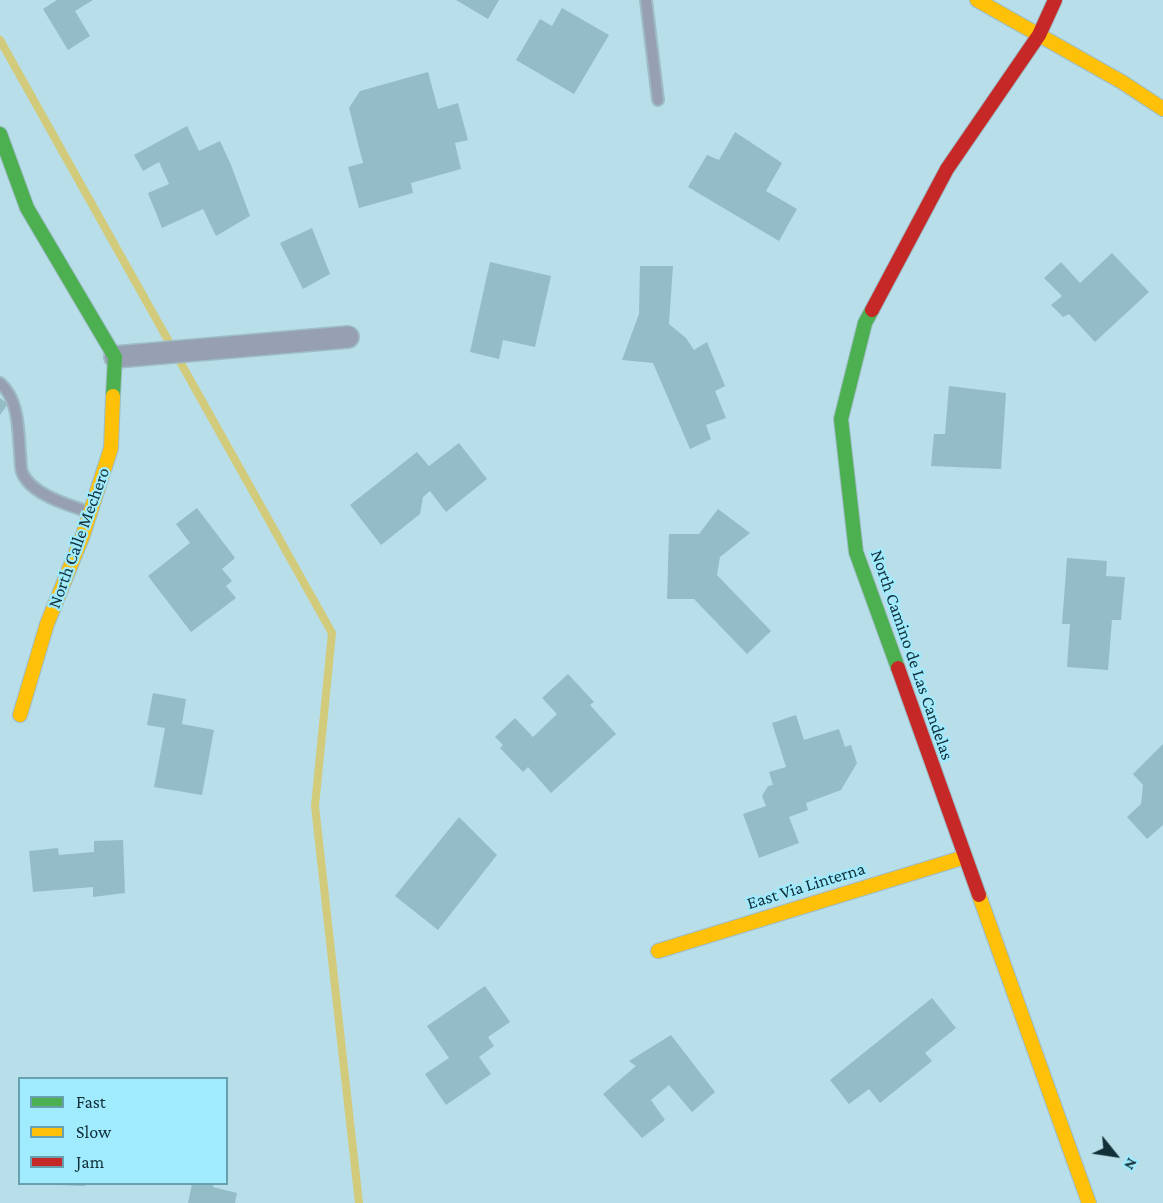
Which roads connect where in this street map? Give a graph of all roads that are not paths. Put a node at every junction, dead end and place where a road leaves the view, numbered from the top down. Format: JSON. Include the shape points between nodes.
{"nodes":[{"id":1,"x":646,"y":0,"type":"edge"},
{"id":2,"x":977,"y":0,"type":"edge"},
{"id":3,"x":1055,"y":0,"type":"edge"},
{"id":4,"x":1039,"y":35,"type":"junction"},
{"id":5,"x":658,"y":100,"type":"dead end"},
{"id":6,"x":1163,"y":109,"type":"edge"},
{"id":7,"x":0,"y":134,"type":"edge"},
{"id":8,"x":348,"y":337,"type":"dead end"},
{"id":9,"x":116,"y":357,"type":"junction"},
{"id":10,"x":0,"y":383,"type":"edge"},
{"id":11,"x":90,"y":512,"type":"junction"},
{"id":12,"x":20,"y":715,"type":"dead end"},
{"id":13,"x":965,"y":857,"type":"junction"},
{"id":14,"x":658,"y":951,"type":"dead end"},
{"id":15,"x":1089,"y":1203,"type":"edge"}],
"edges":[{"from":1,"to":5,"type":"lane"},
{"from":2,"to":4,"type":"street"},
{"from":3,"to":4,"type":"street","name":"North Camino de Las Candelas"},
{"from":4,"to":6,"type":"street"},
{"from":4,"to":13,"type":"street","name":"North Camino de Las Candelas","via":[[947,169],[865,323],[841,419],[855,552]]},
{"from":7,"to":9,"type":"street","via":[[11,177],[27,208]]},
{"from":8,"to":9,"type":"street"},
{"from":9,"to":11,"type":"street","name":"North Calle Mechero","via":[[111,448]]},
{"from":10,"to":11,"type":"lane","via":[[15,404],[22,472],[50,498]]},
{"from":11,"to":12,"type":"street","name":"North Calle Mechero","via":[[47,624]]},
{"from":13,"to":14,"type":"street","name":"East Via Linterna"},
{"from":13,"to":15,"type":"street","name":"North Camino de Las Candelas"}]}
